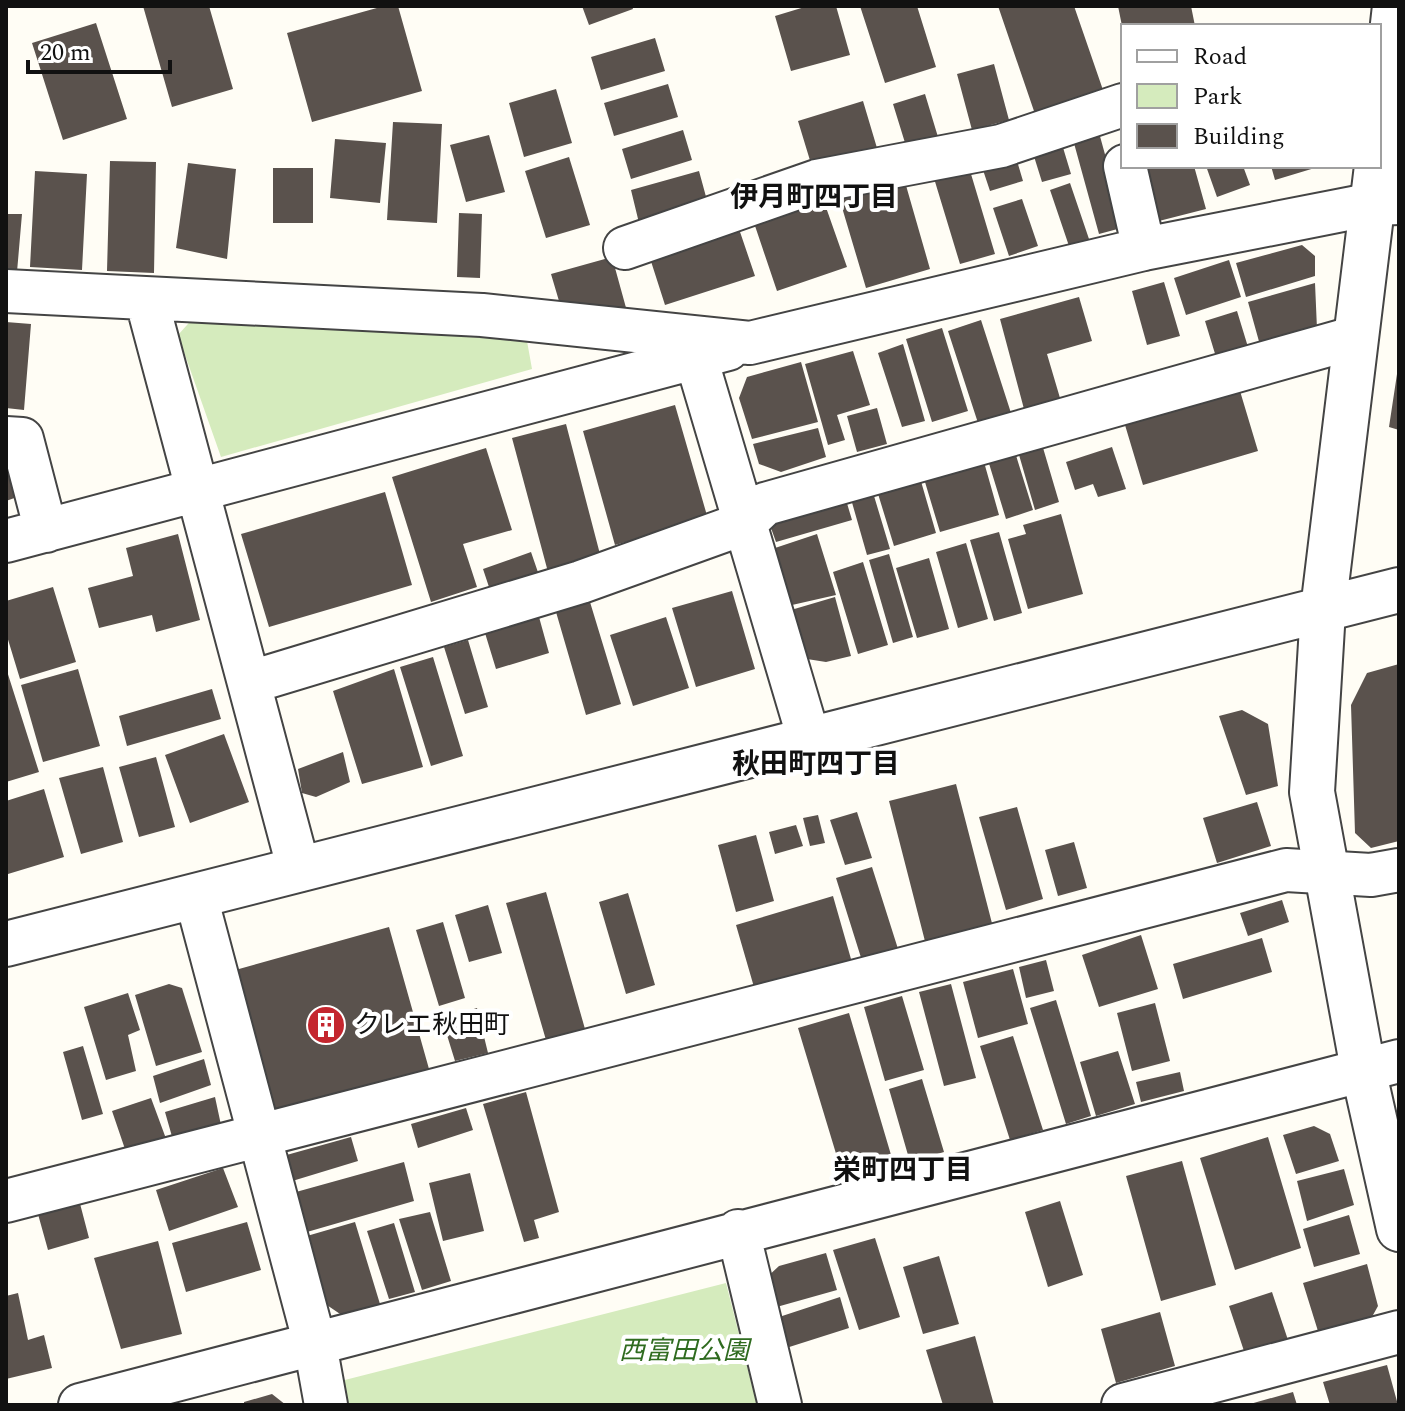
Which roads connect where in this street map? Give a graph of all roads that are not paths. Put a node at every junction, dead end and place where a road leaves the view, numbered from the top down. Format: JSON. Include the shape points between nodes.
{"nodes":[{"id":1,"x":1391,"y":23,"type":"edge"},
{"id":2,"x":1118,"y":107,"type":"edge"},
{"id":3,"x":1381,"y":127,"type":"edge"},
{"id":4,"x":1121,"y":136,"type":"edge"},
{"id":5,"x":1125,"y":168,"type":"edge"},
{"id":6,"x":1383,"y":191,"type":"edge"},
{"id":7,"x":625,"y":248,"type":"dead end"},
{"id":8,"x":1144,"y":249,"type":"junction"},
{"id":9,"x":6,"y":291,"type":"edge"},
{"id":10,"x":146,"y":298,"type":"junction"},
{"id":11,"x":1353,"y":338,"type":"junction"},
{"id":12,"x":750,"y":343,"type":"junction"},
{"id":13,"x":696,"y":358,"type":"junction"},
{"id":14,"x":6,"y":438,"type":"edge"},
{"id":15,"x":197,"y":491,"type":"junction"},
{"id":16,"x":745,"y":523,"type":"junction"},
{"id":17,"x":46,"y":531,"type":"junction"},
{"id":18,"x":6,"y":541,"type":"edge"},
{"id":19,"x":1399,"y":590,"type":"edge"},
{"id":20,"x":1323,"y":610,"type":"junction"},
{"id":21,"x":251,"y":682,"type":"junction"},
{"id":22,"x":809,"y":739,"type":"junction"},
{"id":23,"x":299,"y":870,"type":"junction"},
{"id":24,"x":1399,"y":870,"type":"edge"},
{"id":25,"x":1326,"y":872,"type":"junction"},
{"id":26,"x":196,"y":897,"type":"junction"},
{"id":27,"x":6,"y":944,"type":"edge"},
{"id":28,"x":1381,"y":1065,"type":"edge"},
{"id":29,"x":258,"y":1137,"type":"junction"},
{"id":30,"x":6,"y":1201,"type":"edge"},
{"id":31,"x":1399,"y":1229,"type":"edge"},
{"id":32,"x":738,"y":1231,"type":"junction"},
{"id":33,"x":1399,"y":1332,"type":"edge"},
{"id":34,"x":315,"y":1344,"type":"junction"},
{"id":35,"x":80,"y":1405,"type":"edge"},
{"id":36,"x":326,"y":1405,"type":"edge"},
{"id":37,"x":780,"y":1405,"type":"edge"},
{"id":38,"x":1123,"y":1405,"type":"edge"}],
"edges":[{"from":1,"to":3,"type":"street"},
{"from":2,"to":4,"type":"street"},
{"from":2,"to":7,"type":"street","via":[[1001,146],[817,181]]},
{"from":5,"to":8,"type":"street"},
{"from":6,"to":8,"type":"street"},
{"from":6,"to":11,"type":"street"},
{"from":8,"to":12,"type":"street"},
{"from":9,"to":10,"type":"street"},
{"from":10,"to":12,"type":"street","via":[[482,315]]},
{"from":10,"to":15,"type":"street"},
{"from":11,"to":16,"type":"street","via":[[765,504]]},
{"from":11,"to":20,"type":"street"},
{"from":12,"to":13,"type":"street"},
{"from":13,"to":15,"type":"street"},
{"from":13,"to":16,"type":"street"},
{"from":14,"to":17,"type":"street","via":[[22,439]]},
{"from":15,"to":17,"type":"street"},
{"from":15,"to":21,"type":"street"},
{"from":16,"to":21,"type":"street","via":[[581,582]]},
{"from":16,"to":22,"type":"street"},
{"from":17,"to":18,"type":"street"},
{"from":19,"to":20,"type":"street"},
{"from":20,"to":22,"type":"street"},
{"from":20,"to":25,"type":"street","via":[[1312,792]]},
{"from":21,"to":23,"type":"street"},
{"from":22,"to":23,"type":"street"},
{"from":23,"to":26,"type":"street"},
{"from":24,"to":25,"type":"street","via":[[1371,875]]},
{"from":25,"to":28,"type":"street"},
{"from":25,"to":29,"type":"street","via":[[1286,870]]},
{"from":26,"to":27,"type":"street"},
{"from":26,"to":29,"type":"street"},
{"from":28,"to":31,"type":"street"},
{"from":28,"to":32,"type":"street"},
{"from":29,"to":30,"type":"street"},
{"from":29,"to":34,"type":"street"},
{"from":32,"to":34,"type":"street"},
{"from":32,"to":37,"type":"street"},
{"from":33,"to":38,"type":"street"},
{"from":34,"to":35,"type":"street"},
{"from":34,"to":36,"type":"street"}]}
